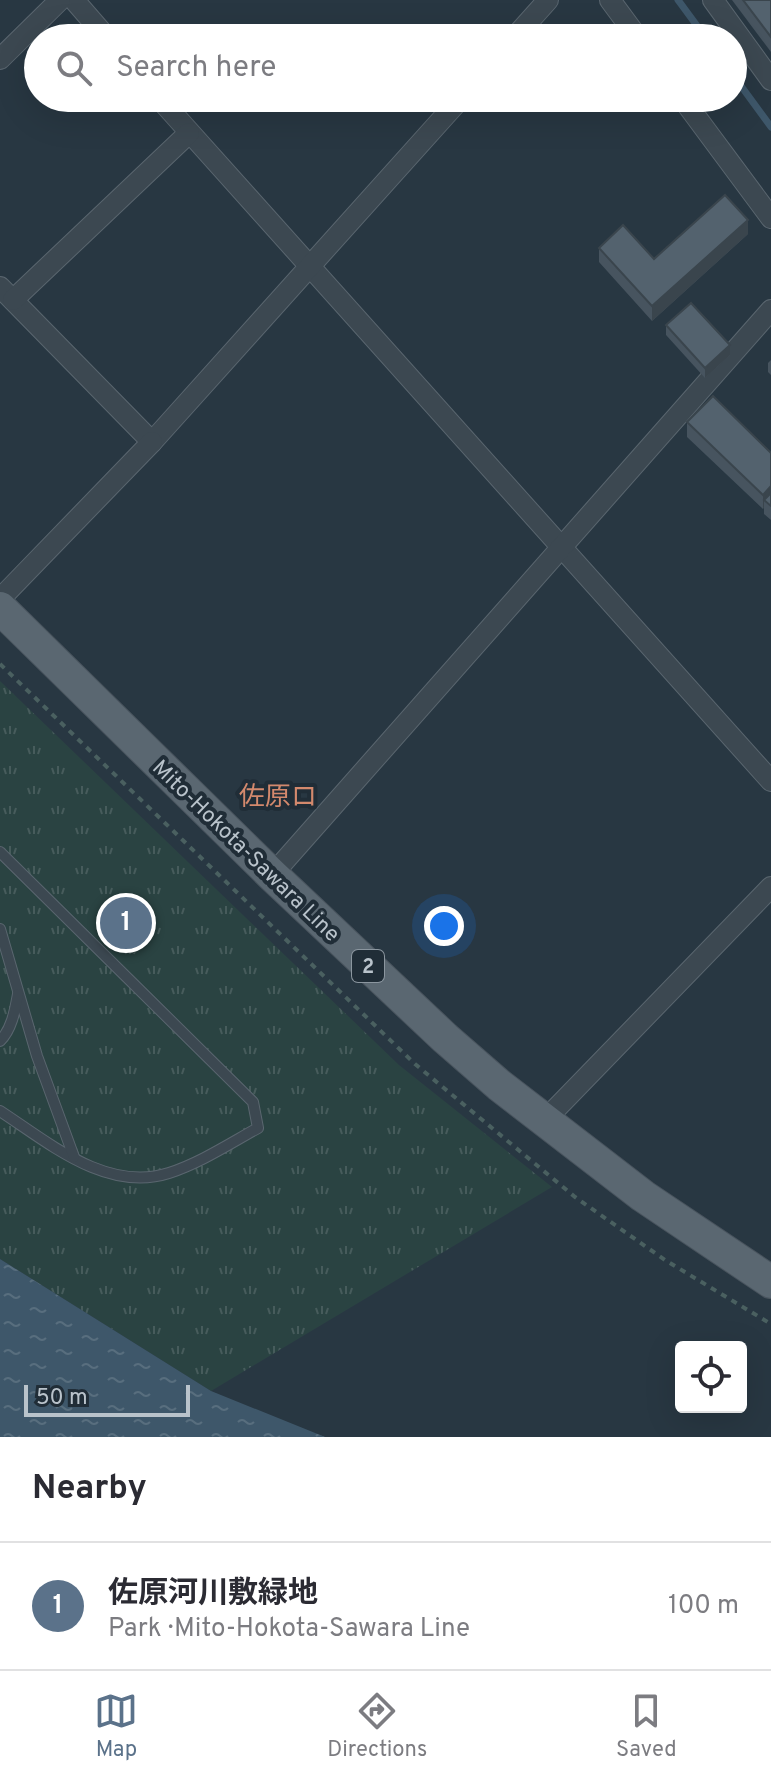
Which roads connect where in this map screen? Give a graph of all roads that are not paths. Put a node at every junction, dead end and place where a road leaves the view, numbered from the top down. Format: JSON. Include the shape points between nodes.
{"nodes":[{"id":1,"x":60,"y":0,"type":"edge"},
{"id":2,"x":74,"y":0,"type":"edge"},
{"id":3,"x":548,"y":0,"type":"edge"},
{"id":4,"x":610,"y":0,"type":"edge"},
{"id":5,"x":713,"y":0,"type":"edge"},
{"id":6,"x":36,"y":24,"type":"edge"},
{"id":7,"x":95,"y":24,"type":"edge"},
{"id":8,"x":527,"y":24,"type":"edge"},
{"id":9,"x":628,"y":24,"type":"edge"},
{"id":10,"x":730,"y":24,"type":"edge"},
{"id":11,"x":24,"y":35,"type":"edge"},
{"id":12,"x":747,"y":47,"type":"edge"},
{"id":13,"x":0,"y":59,"type":"edge"},
{"id":14,"x":771,"y":80,"type":"edge"},
{"id":15,"x":171,"y":112,"type":"edge"},
{"id":16,"x":448,"y":112,"type":"edge"},
{"id":17,"x":692,"y":112,"type":"edge"},
{"id":18,"x":189,"y":133,"type":"junction"},
{"id":19,"x":771,"y":218,"type":"edge"},
{"id":20,"x":308,"y":268,"type":"junction"},
{"id":21,"x":6,"y":293,"type":"edge"},
{"id":22,"x":771,"y":310,"type":"edge"},
{"id":23,"x":152,"y":442,"type":"junction"},
{"id":24,"x":562,"y":547,"type":"junction"},
{"id":25,"x":0,"y":599,"type":"edge"},
{"id":26,"x":0,"y":608,"type":"edge"},
{"id":27,"x":771,"y":781,"type":"edge"},
{"id":28,"x":0,"y":852,"type":"edge"},
{"id":29,"x":272,"y":875,"type":"junction"},
{"id":30,"x":771,"y":887,"type":"edge"},
{"id":31,"x":0,"y":929,"type":"edge"},
{"id":32,"x":19,"y":992,"type":"junction"},
{"id":33,"x":0,"y":1041,"type":"edge"},
{"id":34,"x":0,"y":1111,"type":"edge"},
{"id":35,"x":544,"y":1121,"type":"junction"},
{"id":36,"x":75,"y":1159,"type":"junction"},
{"id":37,"x":771,"y":1282,"type":"edge"}],
"edges":[{"from":1,"to":6,"type":"street"},
{"from":2,"to":7,"type":"street"},
{"from":3,"to":8,"type":"street"},
{"from":4,"to":9,"type":"street"},
{"from":5,"to":10,"type":"street"},
{"from":11,"to":13,"type":"street"},
{"from":12,"to":14,"type":"street"},
{"from":15,"to":18,"type":"street"},
{"from":16,"to":20,"type":"street"},
{"from":17,"to":19,"type":"street"},
{"from":18,"to":20,"type":"street"},
{"from":18,"to":21,"type":"street"},
{"from":20,"to":23,"type":"street"},
{"from":20,"to":24,"type":"street"},
{"from":21,"to":23,"type":"street"},
{"from":22,"to":24,"type":"street"},
{"from":23,"to":25,"type":"street"},
{"from":24,"to":27,"type":"street"},
{"from":24,"to":29,"type":"street"},
{"from":26,"to":29,"type":"main road","name":"Mito-Hokota-Sawara Line","number":"2"},
{"from":28,"to":36,"type":"lane","via":[[253,1102],[258,1128],[167,1174],[121,1177]]},
{"from":29,"to":35,"type":"main road","name":"Mito-Hokota-Sawara Line","number":"2","via":[[445,1038]]},
{"from":30,"to":35,"type":"street"},
{"from":31,"to":32,"type":"lane"},
{"from":32,"to":33,"type":"lane"},
{"from":32,"to":36,"type":"lane"},
{"from":34,"to":36,"type":"lane"},
{"from":35,"to":37,"type":"main road","name":"Mito-Hokota-Sawara Line","number":"2"}]}
